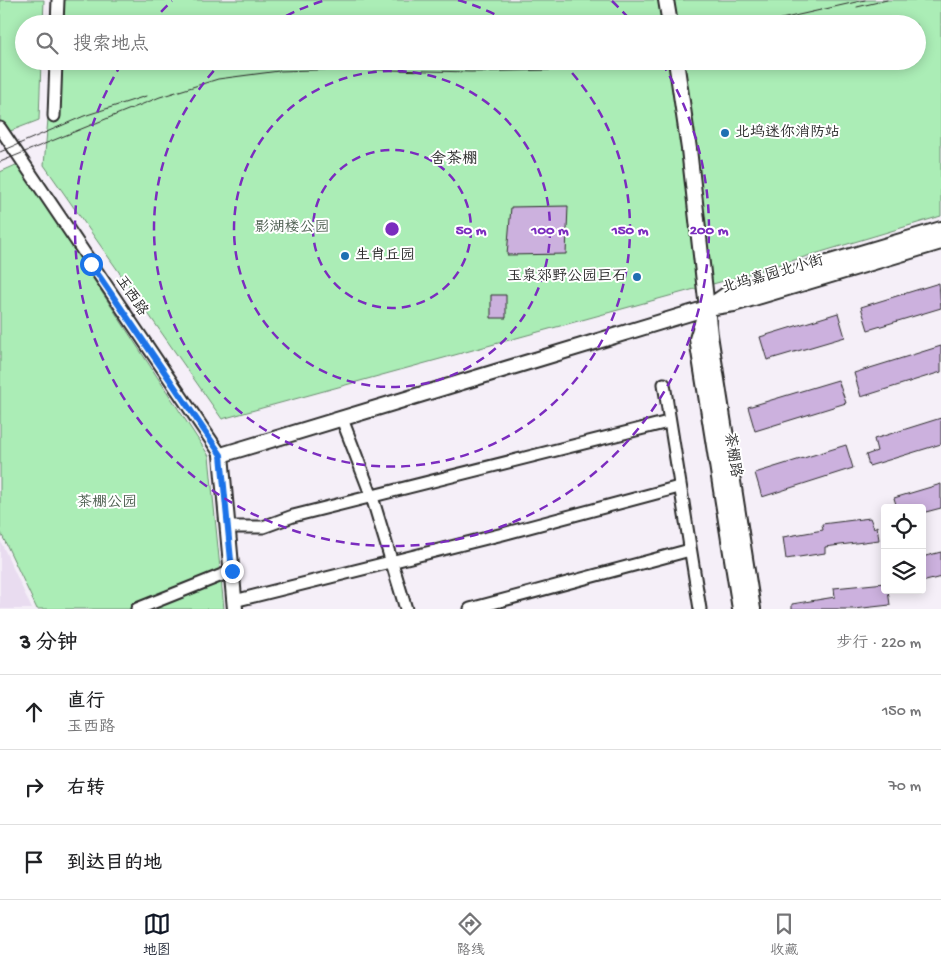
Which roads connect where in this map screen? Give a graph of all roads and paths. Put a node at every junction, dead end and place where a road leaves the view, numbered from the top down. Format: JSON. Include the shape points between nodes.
{"nodes":[{"id":1,"x":58,"y":0,"type":"edge"},
{"id":2,"x":666,"y":0,"type":"edge"},
{"id":3,"x":57,"y":15,"type":"edge"},
{"id":4,"x":668,"y":15,"type":"edge"},
{"id":5,"x":56,"y":70,"type":"edge"},
{"id":6,"x":677,"y":70,"type":"edge"},
{"id":7,"x":54,"y":116,"type":"dead end"},
{"id":8,"x":0,"y":128,"type":"edge"},
{"id":9,"x":941,"y":229,"type":"edge"},
{"id":10,"x":941,"y":242,"type":"edge"},
{"id":11,"x":707,"y":308,"type":"junction"},
{"id":12,"x":664,"y":384,"type":"dead end"},
{"id":13,"x":342,"y":419,"type":"junction"},
{"id":14,"x":668,"y":422,"type":"junction"},
{"id":15,"x":221,"y":455,"type":"junction"},
{"id":16,"x":679,"y":487,"type":"junction"},
{"id":17,"x":372,"y":497,"type":"junction"},
{"id":18,"x":227,"y":527,"type":"junction"},
{"id":19,"x":690,"y":550,"type":"junction"},
{"id":20,"x":392,"y":560,"type":"junction"},
{"id":21,"x":232,"y":571,"type":"junction"},
{"id":22,"x":235,"y":605,"type":"edge"},
{"id":23,"x":137,"y":609,"type":"edge"},
{"id":24,"x":406,"y":609,"type":"edge"},
{"id":25,"x":470,"y":609,"type":"edge"},
{"id":26,"x":700,"y":609,"type":"edge"},
{"id":27,"x":740,"y":609,"type":"edge"},
{"id":28,"x":752,"y":609,"type":"edge"}],
"edges":[{"from":1,"to":3,"type":"street"},
{"from":2,"to":4,"type":"street"},
{"from":5,"to":7,"type":"street"},
{"from":6,"to":11,"type":"street","name":"茶棚路"},
{"from":8,"to":15,"type":"street","name":"玉西路"},
{"from":9,"to":11,"type":"street","name":"北坞嘉园北小街","via":[[730,292]]},
{"from":10,"to":11,"type":"street","name":"北坞嘉园北小街","via":[[734,304]]},
{"from":11,"to":13,"type":"street"},
{"from":11,"to":27,"type":"street","name":"茶棚路","via":[[697,339]]},
{"from":11,"to":28,"type":"street","name":"茶棚路"},
{"from":12,"to":14,"type":"street"},
{"from":13,"to":15,"type":"street"},
{"from":13,"to":17,"type":"street"},
{"from":14,"to":16,"type":"street"},
{"from":14,"to":17,"type":"street"},
{"from":15,"to":18,"type":"street"},
{"from":16,"to":19,"type":"street"},
{"from":16,"to":20,"type":"street"},
{"from":17,"to":18,"type":"street","via":[[293,516],[263,527]]},
{"from":17,"to":20,"type":"street"},
{"from":18,"to":21,"type":"street"},
{"from":19,"to":25,"type":"street"},
{"from":19,"to":26,"type":"street"},
{"from":20,"to":22,"type":"street"},
{"from":20,"to":24,"type":"street"},
{"from":21,"to":22,"type":"street"},
{"from":21,"to":23,"type":"street"}]}
